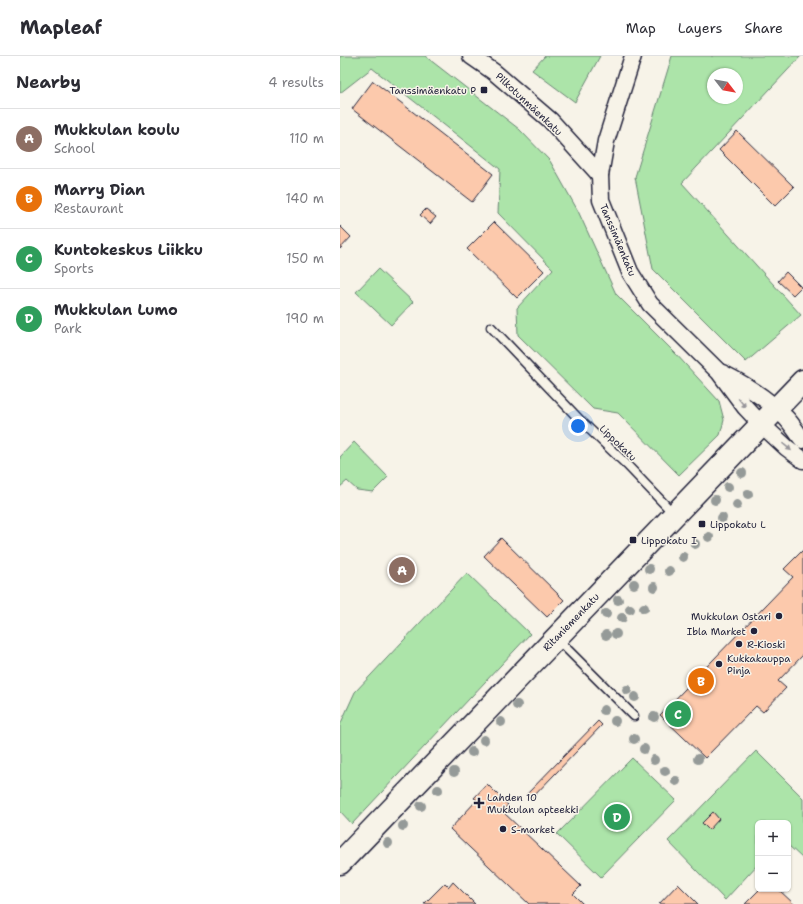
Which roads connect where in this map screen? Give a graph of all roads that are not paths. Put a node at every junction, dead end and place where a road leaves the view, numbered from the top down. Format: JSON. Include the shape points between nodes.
{"nodes":[{"id":1,"x":470,"y":56,"type":"edge"},
{"id":2,"x":633,"y":56,"type":"edge"},
{"id":3,"x":600,"y":175,"type":"junction"},
{"id":4,"x":491,"y":327,"type":"dead end"},
{"id":5,"x":718,"y":372,"type":"junction"},
{"id":6,"x":803,"y":381,"type":"edge"},
{"id":7,"x":803,"y":401,"type":"edge"},
{"id":8,"x":773,"y":421,"type":"junction"},
{"id":9,"x":803,"y":440,"type":"edge"},
{"id":10,"x":803,"y":460,"type":"edge"},
{"id":11,"x":678,"y":517,"type":"junction"},
{"id":12,"x":559,"y":641,"type":"junction"},
{"id":13,"x":634,"y":716,"type":"dead end"},
{"id":14,"x":344,"y":863,"type":"edge"}],
"edges":[{"from":1,"to":3,"type":"street","name":"Pilkotunmäenkatu","via":[[494,72],[550,120]]},
{"from":2,"to":3,"type":"street","name":"Tanssimäenkatu","via":[[606,141]]},
{"from":3,"to":5,"type":"street","name":"Tanssimäenkatu","via":[[601,200],[630,272],[650,304]]},
{"from":4,"to":11,"type":"lane","name":"Lippokatu"},
{"from":5,"to":8,"type":"street","name":"Tanssimäenkatu","one_way":true,"via":[[745,407]]},
{"from":5,"to":8,"type":"street","name":"Tanssimäenkatu","via":[[759,394]]},
{"from":6,"to":8,"type":"street","name":"Ritaniemenkatu"},
{"from":7,"to":8,"type":"street","name":"Ritaniemenkatu"},
{"from":8,"to":9,"type":"street"},
{"from":8,"to":10,"type":"street","one_way":true},
{"from":8,"to":11,"type":"street","name":"Ritaniemenkatu"},
{"from":11,"to":12,"type":"street","name":"Ritaniemenkatu"},
{"from":12,"to":13,"type":"lane"},
{"from":12,"to":14,"type":"street","name":"Ritaniemenkatu"}]}
